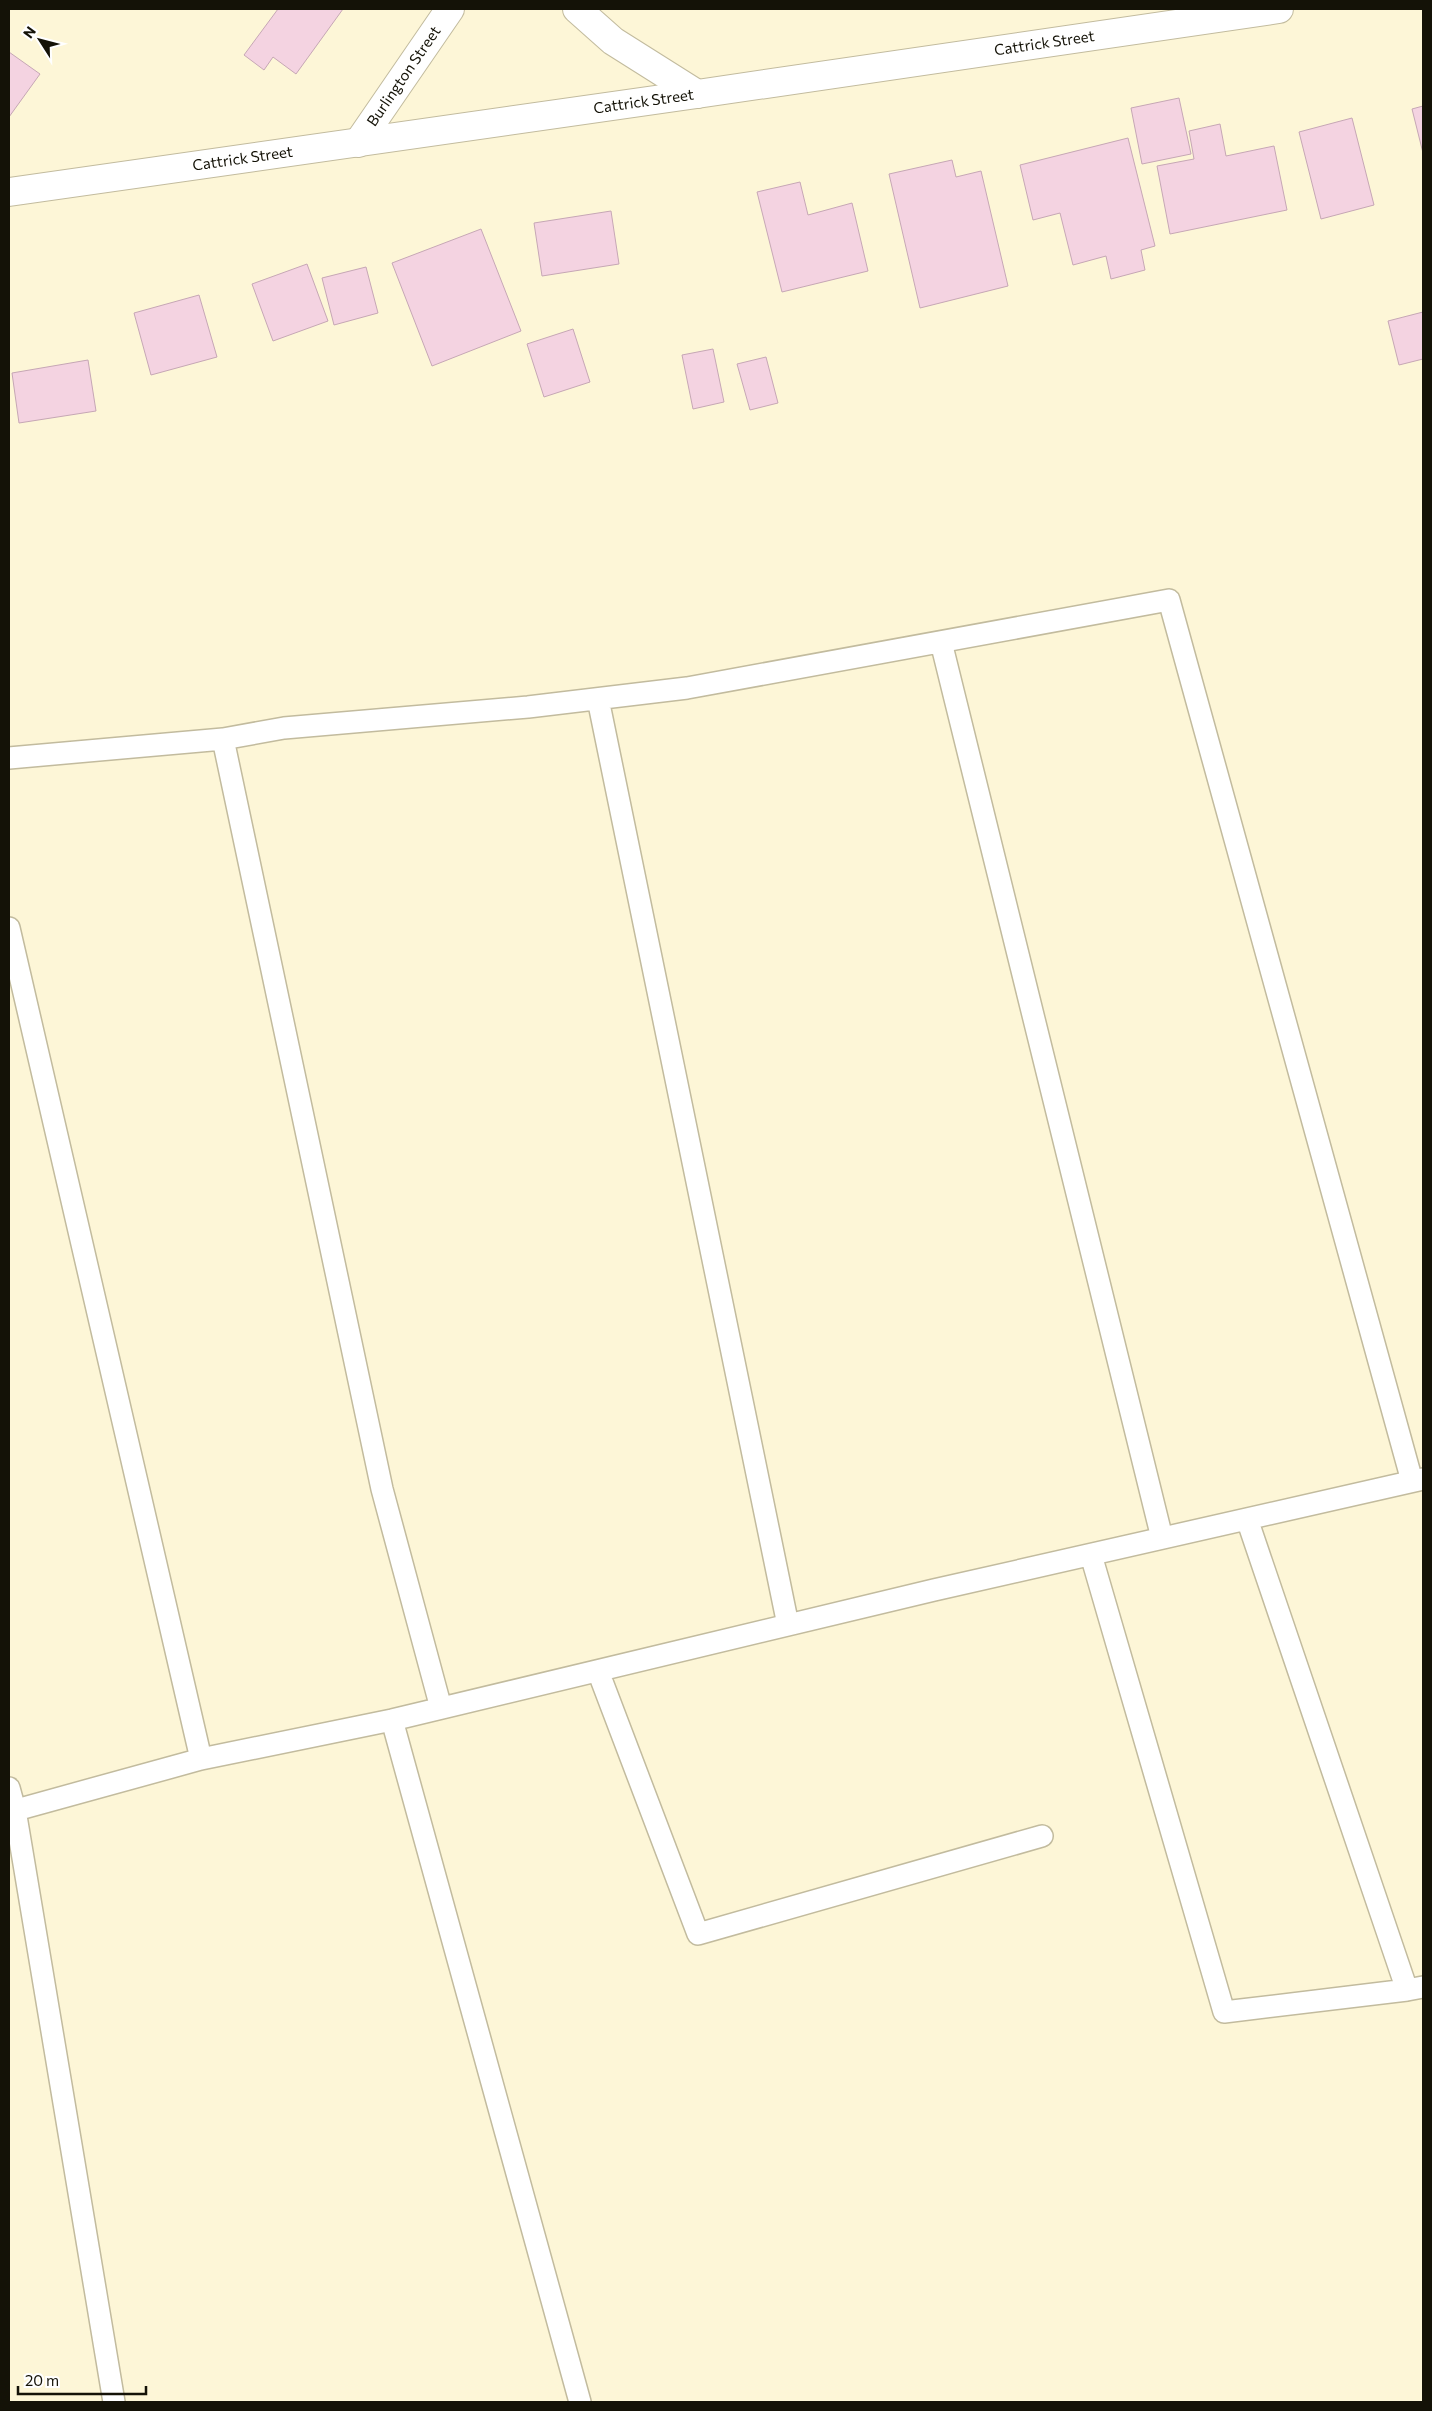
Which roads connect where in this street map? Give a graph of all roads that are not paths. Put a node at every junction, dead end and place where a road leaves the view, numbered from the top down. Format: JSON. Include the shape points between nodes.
{"nodes":[{"id":1,"x":450,"y":9,"type":"edge"},
{"id":2,"x":577,"y":9,"type":"edge"},
{"id":3,"x":1279,"y":9,"type":"edge"},
{"id":4,"x":696,"y":94,"type":"junction"},
{"id":5,"x":358,"y":143,"type":"junction"},
{"id":6,"x":9,"y":192,"type":"edge"},
{"id":7,"x":941,"y":642,"type":"junction"},
{"id":8,"x":598,"y":699,"type":"junction"},
{"id":9,"x":223,"y":740,"type":"junction"},
{"id":10,"x":9,"y":758,"type":"edge"},
{"id":11,"x":9,"y":928,"type":"edge"},
{"id":12,"x":1418,"y":1480,"type":"edge"},
{"id":13,"x":1247,"y":1519,"type":"junction"},
{"id":14,"x":1162,"y":1538,"type":"junction"},
{"id":15,"x":1090,"y":1555,"type":"junction"},
{"id":16,"x":788,"y":1625,"type":"junction"},
{"id":17,"x":598,"y":1671,"type":"junction"},
{"id":18,"x":441,"y":1708,"type":"junction"},
{"id":19,"x":392,"y":1720,"type":"junction"},
{"id":20,"x":201,"y":1759,"type":"junction"},
{"id":21,"x":9,"y":1788,"type":"edge"},
{"id":22,"x":12,"y":1811,"type":"edge"},
{"id":23,"x":1042,"y":1836,"type":"dead end"},
{"id":24,"x":1415,"y":1988,"type":"edge"},
{"id":25,"x":114,"y":2402,"type":"edge"},
{"id":26,"x":580,"y":2402,"type":"edge"}],
"edges":[{"from":1,"to":5,"type":"street","name":"Burlington Street"},
{"from":2,"to":4,"type":"street","via":[[613,41]]},
{"from":3,"to":4,"type":"street","name":"Cattrick Street"},
{"from":4,"to":5,"type":"street","name":"Cattrick Street"},
{"from":5,"to":6,"type":"street","name":"Cattrick Street"},
{"from":7,"to":8,"type":"lane","via":[[687,688]]},
{"from":7,"to":12,"type":"lane","via":[[1169,600]]},
{"from":7,"to":14,"type":"lane"},
{"from":8,"to":9,"type":"lane","via":[[284,728]]},
{"from":8,"to":16,"type":"lane"},
{"from":9,"to":10,"type":"lane"},
{"from":9,"to":18,"type":"lane","via":[[382,1489]]},
{"from":11,"to":20,"type":"lane"},
{"from":12,"to":13,"type":"lane"},
{"from":13,"to":14,"type":"lane"},
{"from":13,"to":24,"type":"lane"},
{"from":14,"to":15,"type":"lane"},
{"from":15,"to":16,"type":"lane"},
{"from":15,"to":24,"type":"lane","via":[[1224,2012]]},
{"from":16,"to":17,"type":"lane"},
{"from":17,"to":18,"type":"lane"},
{"from":17,"to":23,"type":"lane","via":[[698,1934]]},
{"from":18,"to":19,"type":"lane"},
{"from":19,"to":20,"type":"lane"},
{"from":19,"to":26,"type":"lane"},
{"from":20,"to":22,"type":"lane"},
{"from":21,"to":22,"type":"lane"},
{"from":22,"to":25,"type":"lane"}]}
